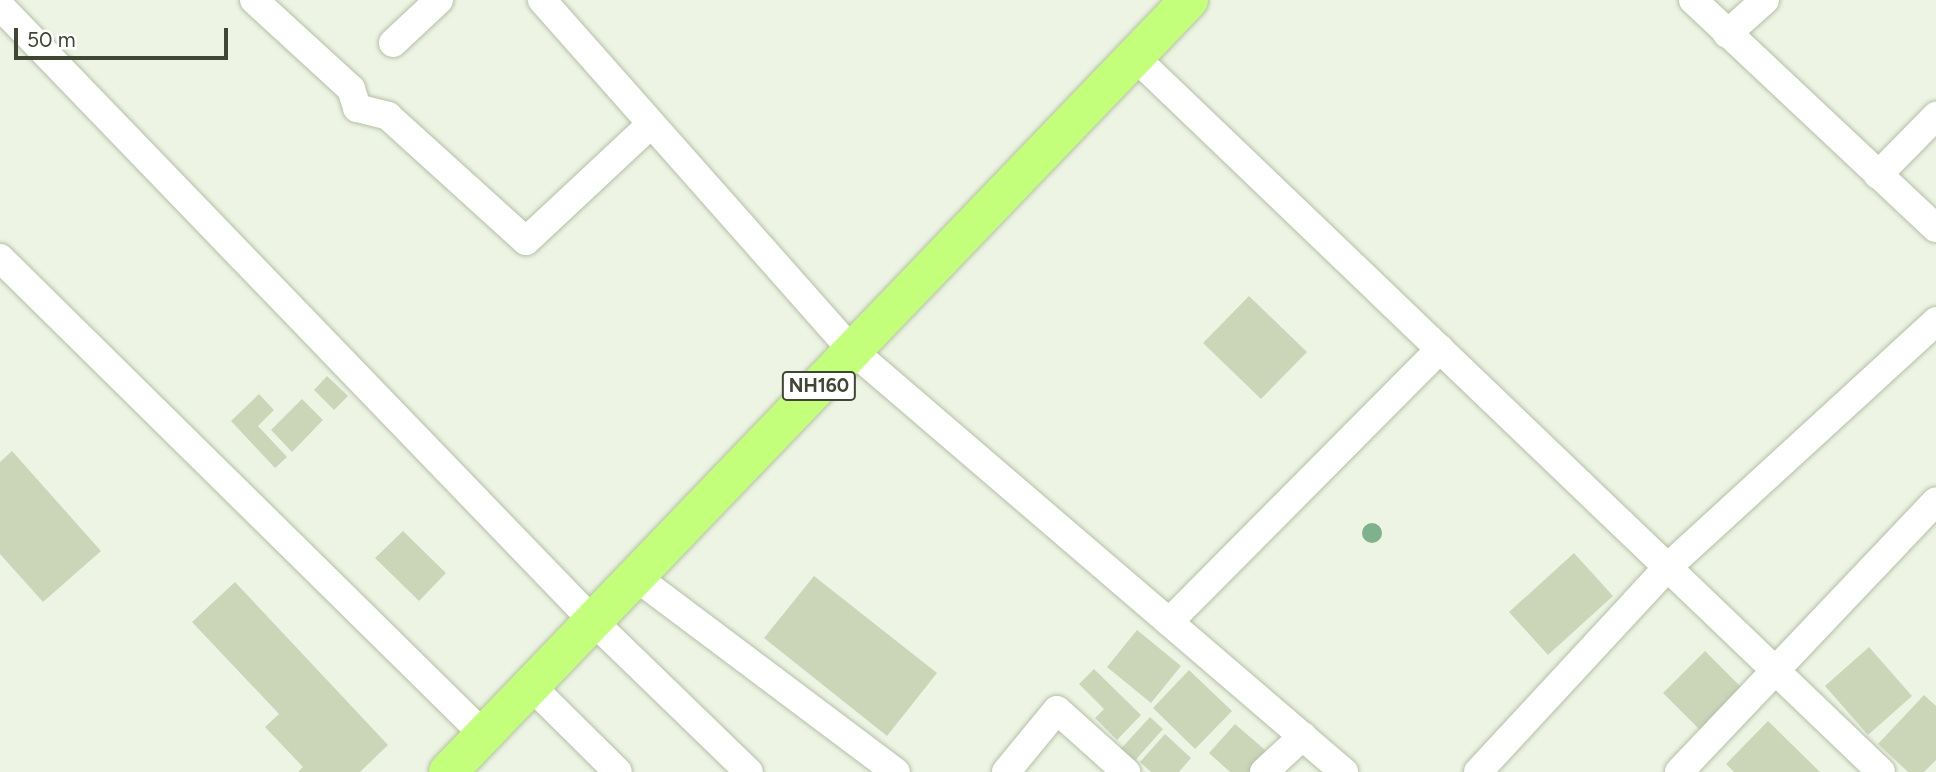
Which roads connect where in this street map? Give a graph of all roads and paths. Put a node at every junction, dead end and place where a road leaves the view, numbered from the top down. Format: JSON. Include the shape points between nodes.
{"nodes":[{"id":1,"x":254,"y":0,"type":"edge"},
{"id":2,"x":439,"y":0,"type":"edge"},
{"id":3,"x":542,"y":0,"type":"edge"},
{"id":4,"x":1693,"y":0,"type":"edge"},
{"id":5,"x":1765,"y":0,"type":"edge"},
{"id":6,"x":1180,"y":3,"type":"edge"},
{"id":7,"x":0,"y":6,"type":"edge"},
{"id":8,"x":1727,"y":34,"type":"junction"},
{"id":9,"x":393,"y":43,"type":"dead end"},
{"id":10,"x":1135,"y":57,"type":"junction"},
{"id":11,"x":1936,"y":116,"type":"edge"},
{"id":12,"x":651,"y":124,"type":"junction"},
{"id":13,"x":1878,"y":175,"type":"junction"},
{"id":14,"x":1936,"y":228,"type":"edge"},
{"id":15,"x":0,"y":258,"type":"edge"},
{"id":16,"x":1936,"y":321,"type":"edge"},
{"id":17,"x":1440,"y":349,"type":"junction"},
{"id":18,"x":853,"y":351,"type":"junction"},
{"id":19,"x":1936,"y":501,"type":"edge"},
{"id":20,"x":1668,"y":567,"type":"junction"},
{"id":21,"x":636,"y":577,"type":"junction"},
{"id":22,"x":593,"y":621,"type":"junction"},
{"id":23,"x":1169,"y":622,"type":"junction"},
{"id":24,"x":1778,"y":674,"type":"junction"},
{"id":25,"x":531,"y":686,"type":"junction"},
{"id":26,"x":484,"y":735,"type":"junction"},
{"id":27,"x":1303,"y":736,"type":"junction"},
{"id":28,"x":448,"y":772,"type":"edge"},
{"id":29,"x":618,"y":772,"type":"edge"},
{"id":30,"x":749,"y":772,"type":"edge"},
{"id":31,"x":896,"y":772,"type":"edge"},
{"id":32,"x":1006,"y":772,"type":"edge"},
{"id":33,"x":1126,"y":772,"type":"edge"},
{"id":34,"x":1264,"y":772,"type":"edge"},
{"id":35,"x":1344,"y":772,"type":"edge"},
{"id":36,"x":1478,"y":772,"type":"edge"},
{"id":37,"x":1679,"y":772,"type":"edge"},
{"id":38,"x":1881,"y":772,"type":"edge"}],
"edges":[{"from":1,"to":12,"type":"street","via":[[351,89],[357,107],[387,116],[526,241]]},
{"from":2,"to":9,"type":"street"},
{"from":3,"to":12,"type":"street"},
{"from":4,"to":8,"type":"street"},
{"from":5,"to":8,"type":"street"},
{"from":6,"to":10,"type":"highway","number":"NH160"},
{"from":7,"to":22,"type":"street"},
{"from":8,"to":13,"type":"street"},
{"from":10,"to":17,"type":"street"},
{"from":10,"to":18,"type":"highway","number":"NH160"},
{"from":11,"to":13,"type":"street"},
{"from":12,"to":18,"type":"street"},
{"from":13,"to":14,"type":"street"},
{"from":15,"to":26,"type":"street"},
{"from":16,"to":20,"type":"street"},
{"from":17,"to":20,"type":"street"},
{"from":17,"to":23,"type":"street"},
{"from":18,"to":21,"type":"highway","number":"NH160"},
{"from":18,"to":23,"type":"street"},
{"from":19,"to":24,"type":"street"},
{"from":20,"to":24,"type":"street"},
{"from":20,"to":36,"type":"street"},
{"from":21,"to":22,"type":"highway","number":"NH160"},
{"from":21,"to":31,"type":"street"},
{"from":22,"to":25,"type":"highway","number":"NH160"},
{"from":22,"to":30,"type":"street"},
{"from":23,"to":27,"type":"street"},
{"from":24,"to":37,"type":"street"},
{"from":24,"to":38,"type":"street"},
{"from":25,"to":26,"type":"highway","number":"NH160"},
{"from":25,"to":29,"type":"street"},
{"from":26,"to":28,"type":"highway","number":"NH160"},
{"from":27,"to":34,"type":"street"},
{"from":27,"to":35,"type":"street"},
{"from":32,"to":33,"type":"street","via":[[1057,710]]}]}
